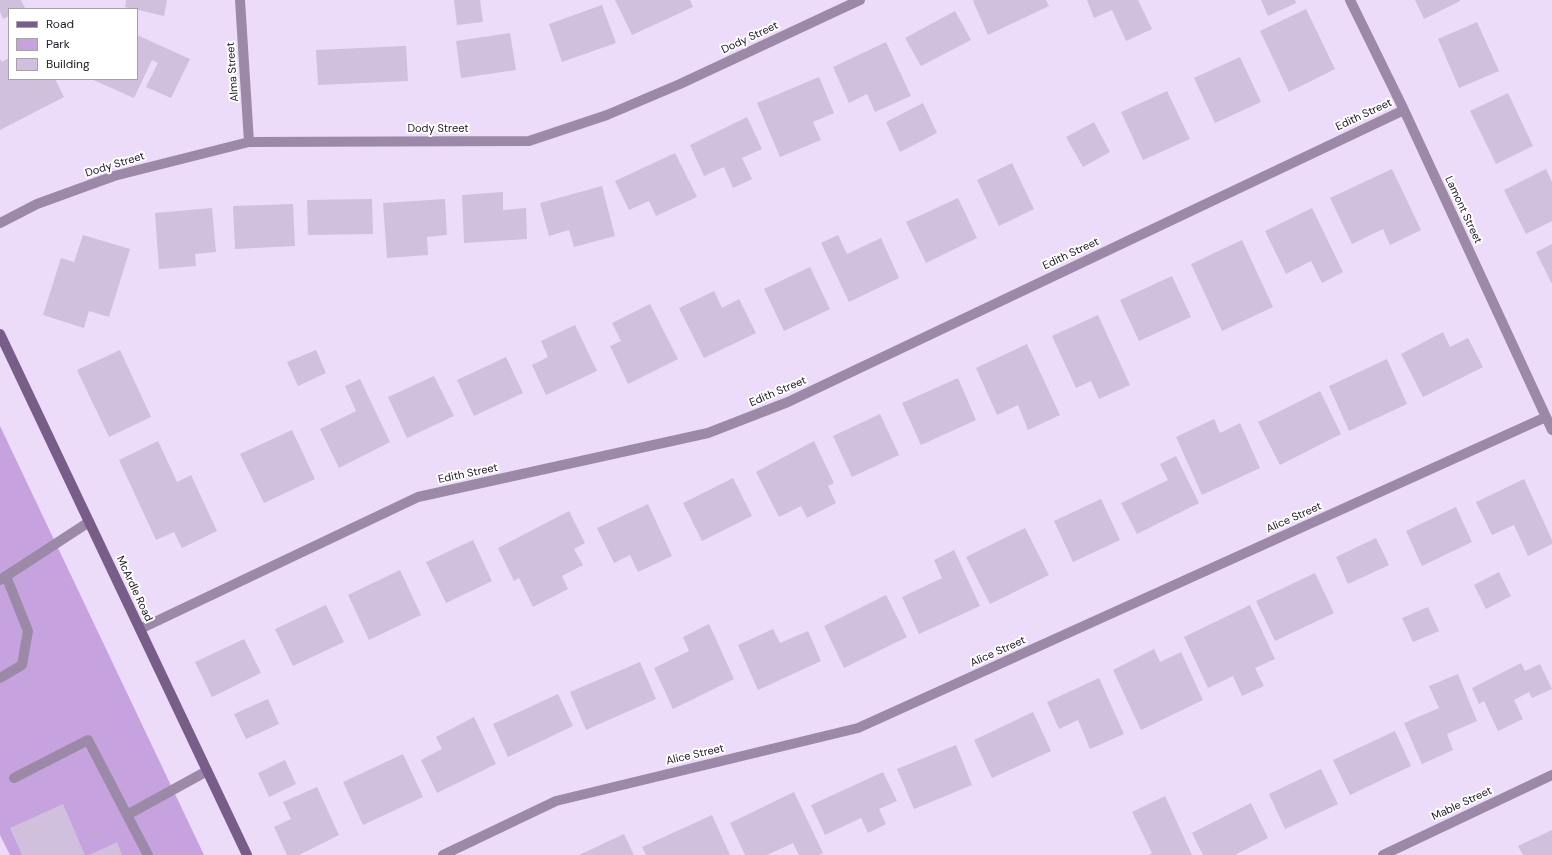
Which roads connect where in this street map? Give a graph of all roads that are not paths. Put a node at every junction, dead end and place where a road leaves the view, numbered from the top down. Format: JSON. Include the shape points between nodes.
{"nodes":[{"id":1,"x":240,"y":0,"type":"edge"},
{"id":2,"x":860,"y":0,"type":"edge"},
{"id":3,"x":1350,"y":0,"type":"edge"},
{"id":4,"x":1404,"y":110,"type":"junction"},
{"id":5,"x":249,"y":142,"type":"junction"},
{"id":6,"x":0,"y":223,"type":"edge"},
{"id":7,"x":0,"y":334,"type":"edge"},
{"id":8,"x":1546,"y":417,"type":"junction"},
{"id":9,"x":1552,"y":430,"type":"edge"},
{"id":10,"x":89,"y":522,"type":"junction"},
{"id":11,"x":3,"y":578,"type":"edge"},
{"id":12,"x":140,"y":629,"type":"junction"},
{"id":13,"x":0,"y":678,"type":"edge"},
{"id":14,"x":207,"y":772,"type":"junction"},
{"id":15,"x":1552,"y":775,"type":"edge"},
{"id":16,"x":14,"y":778,"type":"dead end"},
{"id":17,"x":127,"y":814,"type":"junction"},
{"id":18,"x":148,"y":855,"type":"edge"},
{"id":19,"x":247,"y":855,"type":"edge"},
{"id":20,"x":443,"y":855,"type":"edge"},
{"id":21,"x":1383,"y":855,"type":"edge"}],
"edges":[{"from":1,"to":5,"type":"street","name":"Alma Street"},
{"from":2,"to":5,"type":"street","name":"Dody Street","via":[[614,112],[529,141]]},
{"from":3,"to":4,"type":"street","name":"Lamont Street"},
{"from":4,"to":8,"type":"street","name":"Lamont Street"},
{"from":4,"to":12,"type":"street","name":"Edith Street","via":[[788,402],[708,433],[418,497]]},
{"from":5,"to":6,"type":"street","name":"Dody Street","via":[[114,176],[37,204]]},
{"from":7,"to":10,"type":"main road","name":"McArdle Road"},
{"from":8,"to":9,"type":"street","name":"Lamont Street"},
{"from":8,"to":20,"type":"street","name":"Alice Street","via":[[858,728],[556,800]]},
{"from":10,"to":11,"type":"street"},
{"from":10,"to":12,"type":"main road","name":"McArdle Road"},
{"from":11,"to":13,"type":"street","via":[[28,631],[22,665]]},
{"from":12,"to":14,"type":"main road","name":"McArdle Road"},
{"from":14,"to":17,"type":"street"},
{"from":14,"to":19,"type":"main road","name":"McArdle Road"},
{"from":15,"to":21,"type":"street","name":"Mable Street"},
{"from":16,"to":17,"type":"street","via":[[88,740]]},
{"from":17,"to":18,"type":"street"}]}
